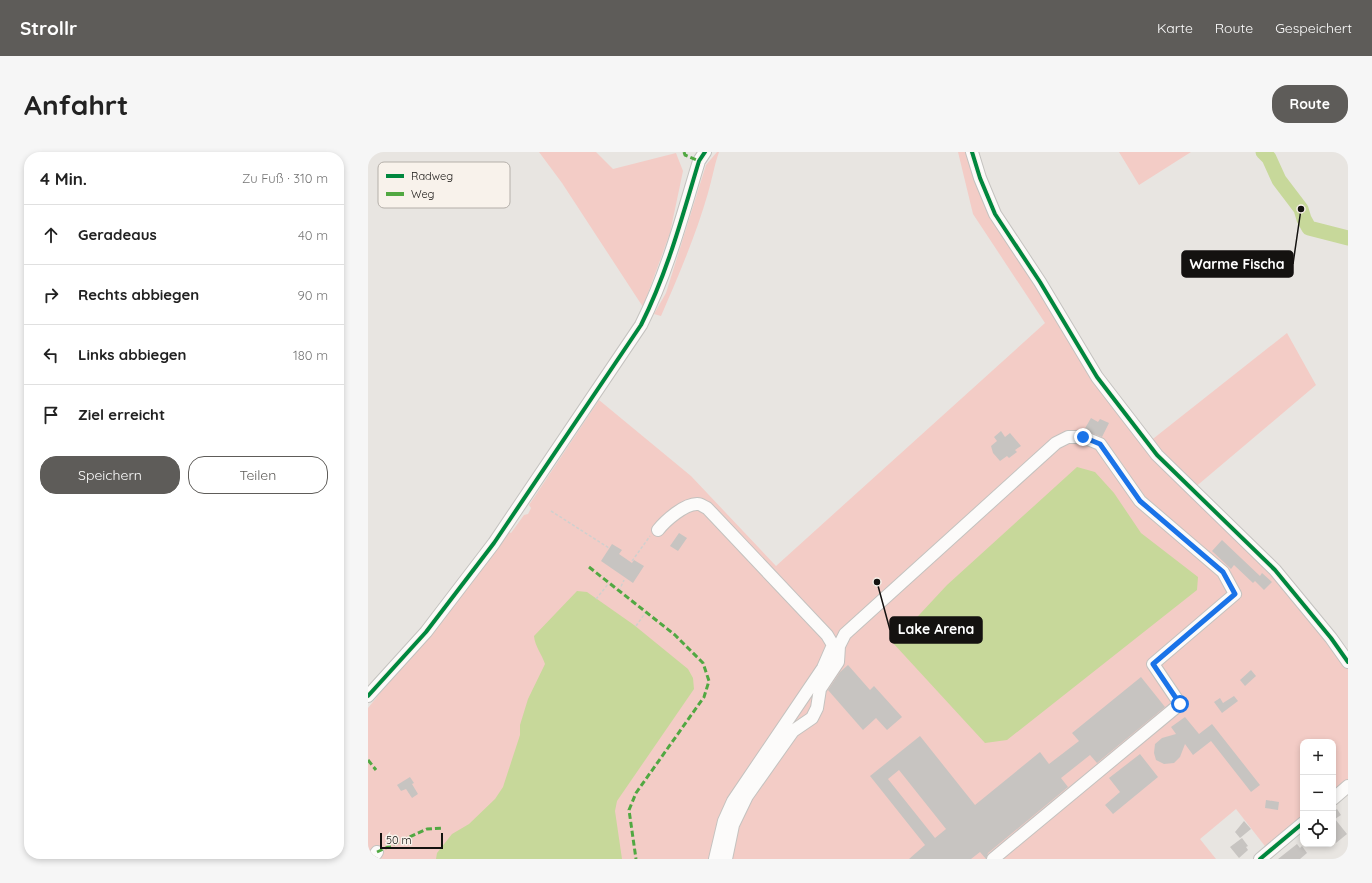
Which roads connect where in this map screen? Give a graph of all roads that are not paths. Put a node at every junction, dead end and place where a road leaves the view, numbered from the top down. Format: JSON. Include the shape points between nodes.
{"nodes":[{"id":1,"x":705,"y":152,"type":"edge"},
{"id":2,"x":972,"y":152,"type":"edge"},
{"id":3,"x":658,"y":530,"type":"road end"},
{"id":4,"x":1348,"y":662,"type":"edge"},
{"id":5,"x":368,"y":696,"type":"edge"},
{"id":6,"x":1348,"y":786,"type":"edge"},
{"id":7,"x":1336,"y":796,"type":"edge"},
{"id":8,"x":1300,"y":826,"type":"edge"},
{"id":9,"x":715,"y":859,"type":"edge"},
{"id":10,"x":726,"y":859,"type":"edge"},
{"id":11,"x":993,"y":859,"type":"edge"},
{"id":12,"x":1260,"y":859,"type":"edge"}],
"edges":[{"from":1,"to":5,"type":"street","via":[[699,160],[658,292],[641,325],[494,543],[426,632]]},
{"from":2,"to":4,"type":"street","via":[[995,214],[1040,282],[1097,377],[1157,455],[1275,570]]},
{"from":3,"to":9,"type":"street","via":[[665,520],[690,506],[698,504],[707,508],[827,635],[833,645],[823,668],[733,801],[724,821]]},
{"from":6,"to":7,"type":"street"},
{"from":8,"to":12,"type":"street"},
{"from":10,"to":11,"type":"street","via":[[733,825],[747,796],[793,731],[812,718],[817,708],[820,688],[838,662],[839,646],[845,634],[1056,443],[1068,437],[1083,437],[1100,444],[1140,501],[1223,572],[1235,594],[1153,664],[1180,704]]}]}
